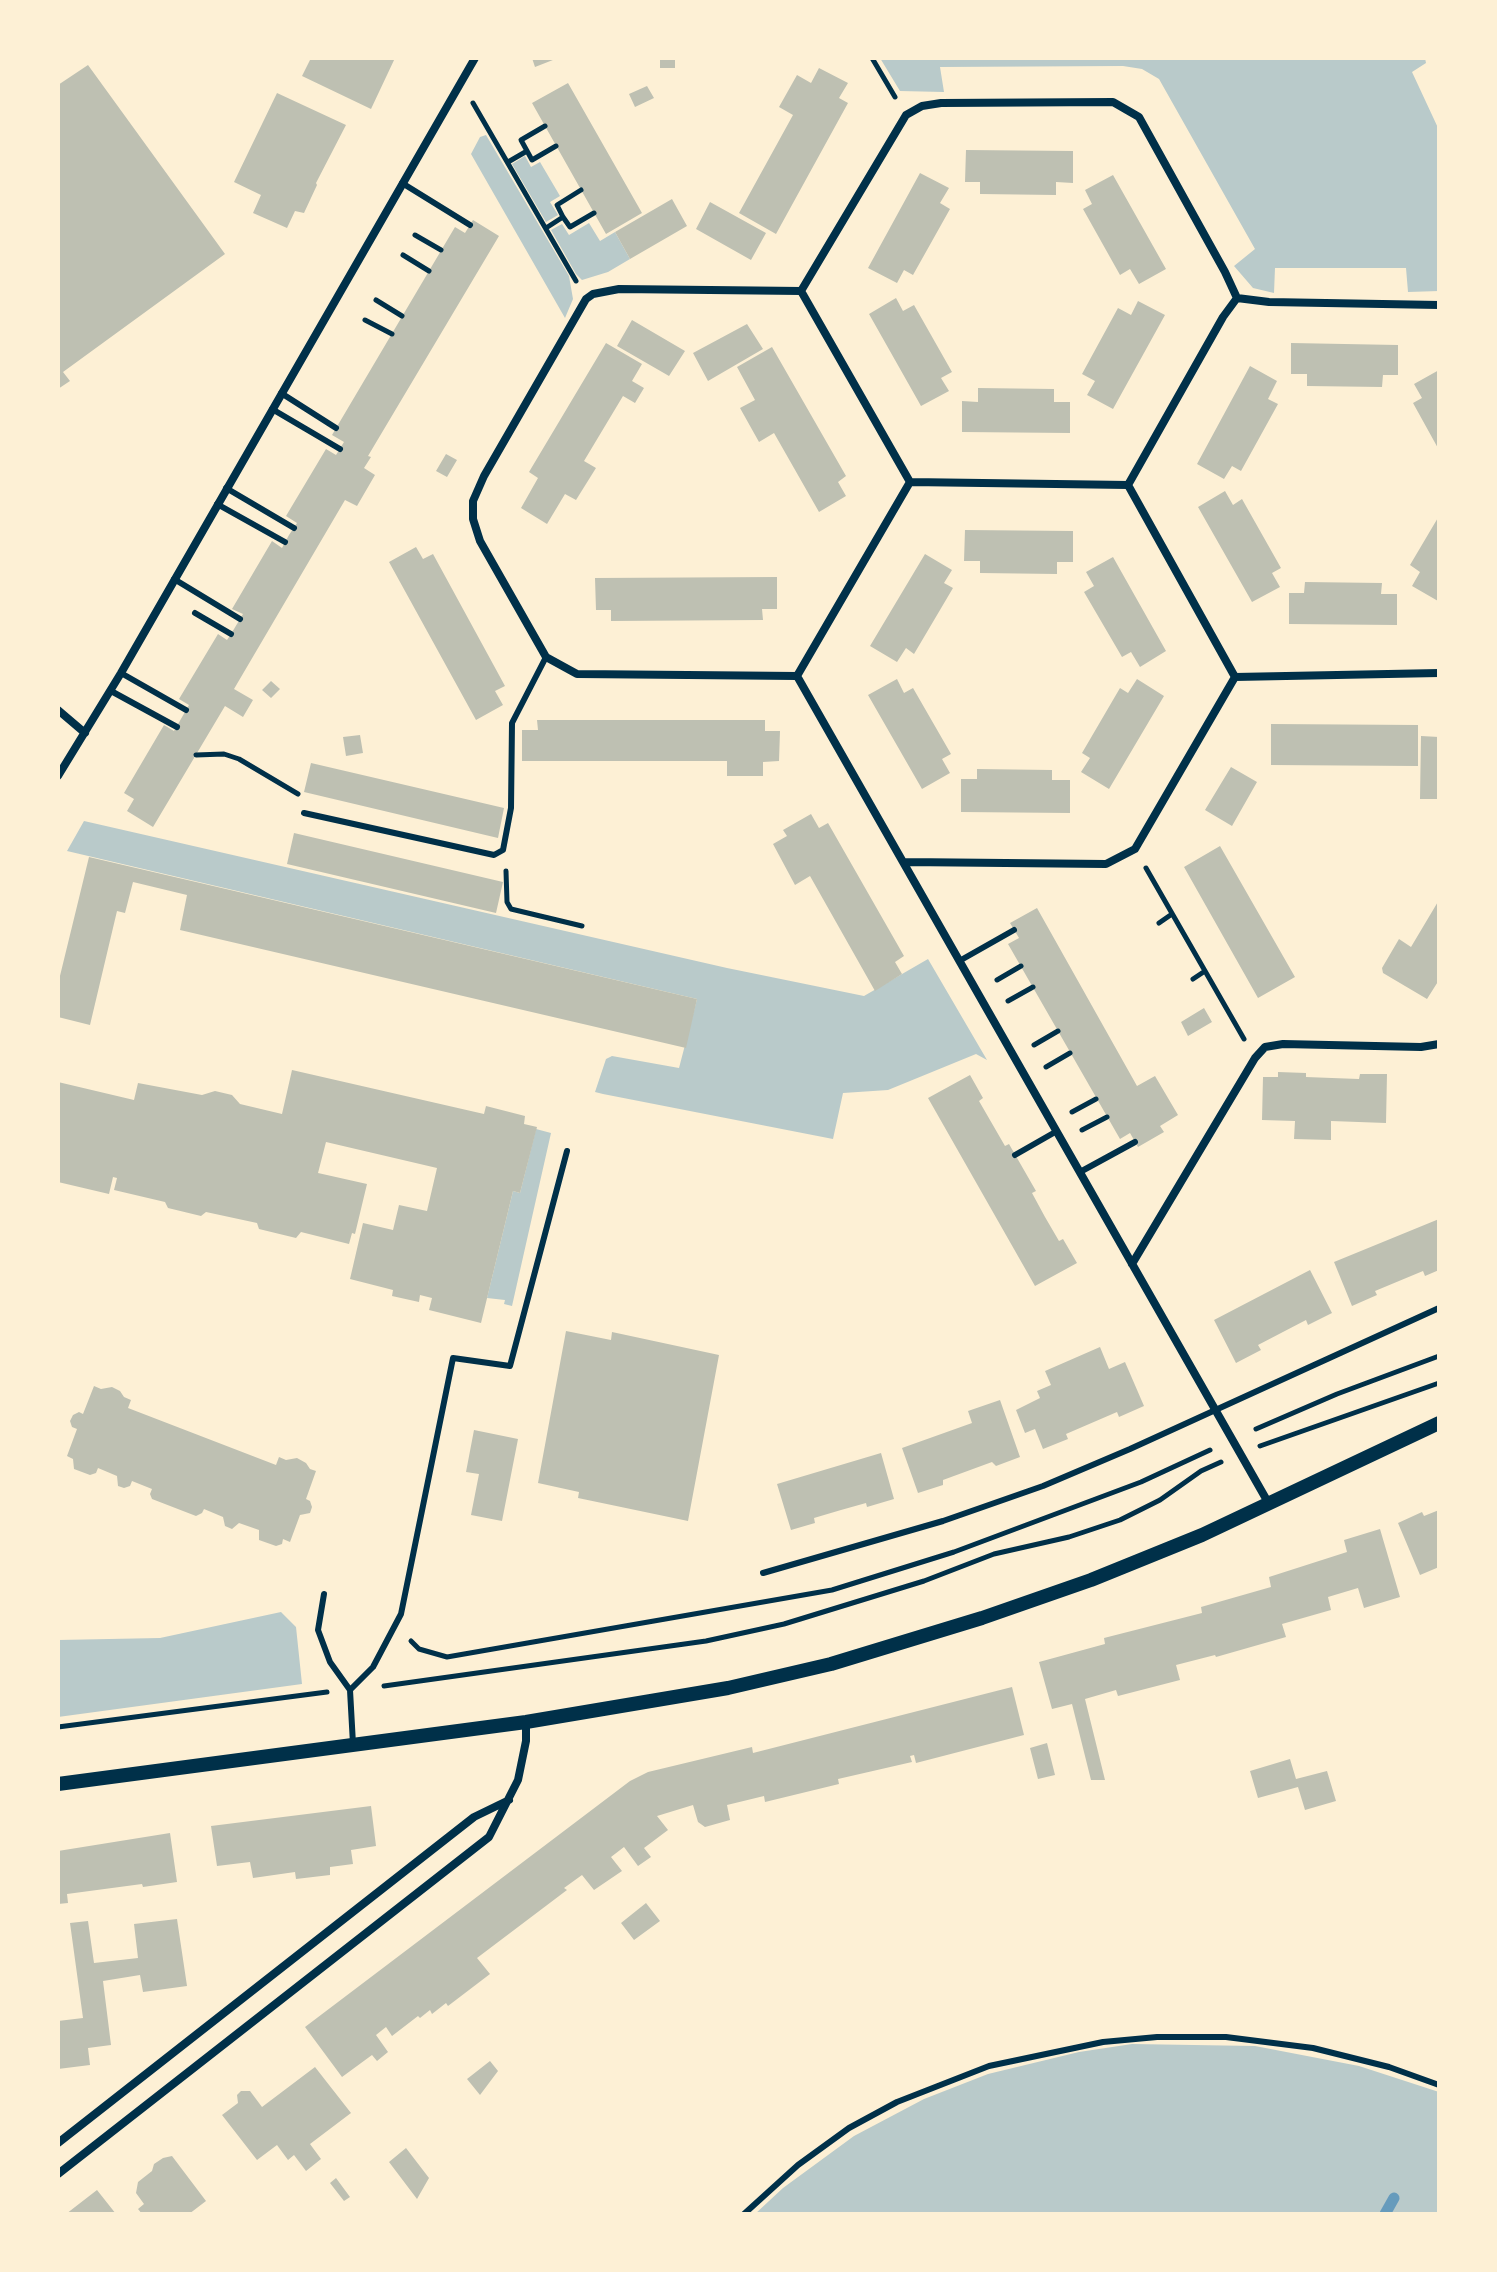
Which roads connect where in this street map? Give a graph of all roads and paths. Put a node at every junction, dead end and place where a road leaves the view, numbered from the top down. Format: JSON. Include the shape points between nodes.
{"nodes":[{"id":1,"x":475,"y":58,"type":"edge"},
{"id":2,"x":872,"y":58,"type":"edge"},
{"id":3,"x":461,"y":82,"type":"junction"},
{"id":4,"x":906,"y":115,"type":"junction"},
{"id":5,"x":545,"y":126,"type":"dead end"},
{"id":6,"x":556,"y":146,"type":"dead end"},
{"id":7,"x":527,"y":151,"type":"junction"},
{"id":8,"x":508,"y":162,"type":"junction"},
{"id":9,"x":402,"y":183,"type":"junction"},
{"id":10,"x":581,"y":190,"type":"dead end"},
{"id":11,"x":594,"y":213,"type":"dead end"},
{"id":12,"x":563,"y":217,"type":"junction"},
{"id":13,"x":470,"y":225,"type":"dead end"},
{"id":14,"x":546,"y":228,"type":"junction"},
{"id":15,"x":415,"y":235,"type":"dead end"},
{"id":16,"x":441,"y":250,"type":"dead end"},
{"id":17,"x":403,"y":255,"type":"dead end"},
{"id":18,"x":429,"y":271,"type":"dead end"},
{"id":19,"x":578,"y":285,"type":"dead end"},
{"id":20,"x":801,"y":291,"type":"junction"},
{"id":21,"x":1237,"y":298,"type":"junction"},
{"id":22,"x":376,"y":300,"type":"dead end"},
{"id":23,"x":1439,"y":305,"type":"edge"},
{"id":24,"x":402,"y":316,"type":"dead end"},
{"id":25,"x":365,"y":320,"type":"dead end"},
{"id":26,"x":392,"y":334,"type":"dead end"},
{"id":27,"x":281,"y":393,"type":"junction"},
{"id":28,"x":272,"y":409,"type":"junction"},
{"id":29,"x":336,"y":428,"type":"dead end"},
{"id":30,"x":340,"y":449,"type":"dead end"},
{"id":31,"x":910,"y":482,"type":"junction"},
{"id":32,"x":1128,"y":485,"type":"junction"},
{"id":33,"x":226,"y":488,"type":"junction"},
{"id":34,"x":217,"y":504,"type":"junction"},
{"id":35,"x":294,"y":528,"type":"dead end"},
{"id":36,"x":285,"y":542,"type":"dead end"},
{"id":37,"x":174,"y":579,"type":"junction"},
{"id":38,"x":195,"y":613,"type":"dead end"},
{"id":39,"x":240,"y":619,"type":"dead end"},
{"id":40,"x":231,"y":634,"type":"dead end"},
{"id":41,"x":546,"y":657,"type":"junction"},
{"id":42,"x":121,"y":673,"type":"junction"},
{"id":43,"x":1439,"y":673,"type":"edge"},
{"id":44,"x":797,"y":676,"type":"junction"},
{"id":45,"x":1235,"y":677,"type":"junction"},
{"id":46,"x":111,"y":691,"type":"junction"},
{"id":47,"x":58,"y":710,"type":"edge"},
{"id":48,"x":186,"y":710,"type":"dead end"},
{"id":49,"x":177,"y":727,"type":"dead end"},
{"id":50,"x":85,"y":733,"type":"junction"},
{"id":51,"x":196,"y":755,"type":"dead end"},
{"id":52,"x":58,"y":776,"type":"edge"},
{"id":53,"x":304,"y":813,"type":"joint"},
{"id":54,"x":1135,"y":849,"type":"junction"},
{"id":55,"x":503,"y":850,"type":"junction"},
{"id":56,"x":905,"y":862,"type":"junction"},
{"id":57,"x":1172,"y":914,"type":"junction"},
{"id":58,"x":1159,"y":923,"type":"dead end"},
{"id":59,"x":582,"y":926,"type":"dead end"},
{"id":60,"x":1014,"y":930,"type":"dead end"},
{"id":61,"x":961,"y":960,"type":"junction"},
{"id":62,"x":1021,"y":966,"type":"dead end"},
{"id":63,"x":1205,"y":971,"type":"junction"},
{"id":64,"x":1193,"y":979,"type":"dead end"},
{"id":65,"x":997,"y":980,"type":"dead end"},
{"id":66,"x":1033,"y":987,"type":"dead end"},
{"id":67,"x":1008,"y":1001,"type":"dead end"},
{"id":68,"x":1058,"y":1031,"type":"dead end"},
{"id":69,"x":1439,"y":1044,"type":"edge"},
{"id":70,"x":1034,"y":1045,"type":"dead end"},
{"id":71,"x":1070,"y":1053,"type":"dead end"},
{"id":72,"x":1255,"y":1058,"type":"junction"},
{"id":73,"x":1046,"y":1067,"type":"dead end"},
{"id":74,"x":1096,"y":1099,"type":"dead end"},
{"id":75,"x":1072,"y":1112,"type":"dead end"},
{"id":76,"x":1107,"y":1117,"type":"dead end"},
{"id":77,"x":1082,"y":1130,"type":"dead end"},
{"id":78,"x":1057,"y":1131,"type":"junction"},
{"id":79,"x":1135,"y":1142,"type":"dead end"},
{"id":80,"x":567,"y":1151,"type":"dead end"},
{"id":81,"x":1015,"y":1155,"type":"dead end"},
{"id":82,"x":1080,"y":1172,"type":"junction"},
{"id":83,"x":1132,"y":1264,"type":"junction"},
{"id":84,"x":1439,"y":1308,"type":"edge"},
{"id":85,"x":1439,"y":1356,"type":"edge"},
{"id":86,"x":1216,"y":1410,"type":"junction"},
{"id":87,"x":1439,"y":1423,"type":"edge"},
{"id":88,"x":1256,"y":1429,"type":"dead end"},
{"id":89,"x":1269,"y":1504,"type":"junction"},
{"id":90,"x":763,"y":1573,"type":"dead end"},
{"id":91,"x":324,"y":1594,"type":"dead end"},
{"id":92,"x":350,"y":1690,"type":"junction"},
{"id":93,"x":526,"y":1722,"type":"junction"},
{"id":94,"x":353,"y":1744,"type":"junction"},
{"id":95,"x":58,"y":1784,"type":"edge"},
{"id":96,"x":510,"y":1800,"type":"junction"},
{"id":97,"x":1439,"y":2085,"type":"edge"},
{"id":98,"x":58,"y":2143,"type":"edge"},
{"id":99,"x":58,"y":2174,"type":"edge"},
{"id":100,"x":744,"y":2214,"type":"edge"}],
"edges":[{"from":1,"to":3,"type":"street"},
{"from":2,"to":4,"type":"path"},
{"from":3,"to":8,"type":"path"},
{"from":3,"to":9,"type":"street"},
{"from":4,"to":20,"type":"street"},
{"from":4,"to":21,"type":"street","via":[[941,103],[1113,102],[1127,108],[1139,117]]},
{"from":5,"to":7,"type":"path","via":[[521,140]]},
{"from":6,"to":7,"type":"path","via":[[532,160]]},
{"from":7,"to":8,"type":"path"},
{"from":8,"to":14,"type":"path"},
{"from":9,"to":13,"type":"lane"},
{"from":9,"to":27,"type":"street"},
{"from":10,"to":12,"type":"path","via":[[557,205]]},
{"from":11,"to":12,"type":"path","via":[[570,227]]},
{"from":12,"to":14,"type":"path"},
{"from":14,"to":19,"type":"path"},
{"from":15,"to":16,"type":"path"},
{"from":17,"to":18,"type":"path"},
{"from":20,"to":31,"type":"street"},
{"from":20,"to":41,"type":"street","via":[[619,289],[586,299],[473,501],[480,541]]},
{"from":21,"to":23,"type":"street"},
{"from":21,"to":32,"type":"street"},
{"from":22,"to":24,"type":"path"},
{"from":25,"to":26,"type":"path"},
{"from":27,"to":28,"type":"street"},
{"from":27,"to":29,"type":"lane"},
{"from":28,"to":30,"type":"lane"},
{"from":28,"to":33,"type":"street"},
{"from":31,"to":32,"type":"street"},
{"from":31,"to":44,"type":"street"},
{"from":32,"to":45,"type":"street"},
{"from":33,"to":34,"type":"street"},
{"from":33,"to":35,"type":"lane"},
{"from":34,"to":36,"type":"lane"},
{"from":34,"to":37,"type":"street"},
{"from":37,"to":39,"type":"lane"},
{"from":37,"to":42,"type":"street"},
{"from":38,"to":40,"type":"lane"},
{"from":41,"to":44,"type":"street","via":[[577,674]]},
{"from":41,"to":55,"type":"lane","via":[[512,723],[511,808]]},
{"from":42,"to":46,"type":"street"},
{"from":42,"to":48,"type":"lane"},
{"from":43,"to":45,"type":"street"},
{"from":44,"to":56,"type":"street"},
{"from":45,"to":54,"type":"street"},
{"from":46,"to":49,"type":"lane"},
{"from":46,"to":50,"type":"street"},
{"from":47,"to":50,"type":"street"},
{"from":50,"to":52,"type":"street"},
{"from":51,"to":53,"type":"path","via":[[239,759],[306,796]]},
{"from":53,"to":55,"type":"lane","via":[[494,855]]},
{"from":54,"to":56,"type":"street","via":[[1093,865]]},
{"from":54,"to":57,"type":"path"},
{"from":55,"to":59,"type":"path","via":[[511,909]]},
{"from":56,"to":61,"type":"street"},
{"from":57,"to":58,"type":"path"},
{"from":57,"to":63,"type":"path"},
{"from":60,"to":61,"type":"lane"},
{"from":61,"to":78,"type":"street"},
{"from":62,"to":65,"type":"path"},
{"from":63,"to":64,"type":"path"},
{"from":63,"to":72,"type":"path"},
{"from":66,"to":67,"type":"path"},
{"from":68,"to":70,"type":"path"},
{"from":69,"to":72,"type":"street","via":[[1283,1044],[1265,1047]]},
{"from":71,"to":73,"type":"path"},
{"from":72,"to":83,"type":"street"},
{"from":74,"to":75,"type":"path"},
{"from":76,"to":77,"type":"path"},
{"from":78,"to":81,"type":"lane"},
{"from":78,"to":82,"type":"street"},
{"from":79,"to":82,"type":"lane"},
{"from":80,"to":92,"type":"lane","via":[[510,1366],[453,1358],[401,1614],[373,1667]]},
{"from":82,"to":83,"type":"street"},
{"from":83,"to":86,"type":"street"},
{"from":84,"to":86,"type":"lane"},
{"from":85,"to":88,"type":"path"},
{"from":86,"to":89,"type":"street"},
{"from":86,"to":90,"type":"lane","via":[[1043,1486]]},
{"from":87,"to":89,"type":"street"},
{"from":89,"to":93,"type":"street","via":[[1078,1585],[895,1646],[728,1688]]},
{"from":91,"to":92,"type":"lane","via":[[318,1630],[330,1662]]},
{"from":92,"to":94,"type":"lane"},
{"from":93,"to":94,"type":"street"},
{"from":93,"to":96,"type":"street"},
{"from":94,"to":95,"type":"street"},
{"from":96,"to":98,"type":"street","via":[[474,1817]]},
{"from":96,"to":99,"type":"street","via":[[489,1837]]},
{"from":97,"to":100,"type":"lane","via":[[1313,2048],[1226,2037],[1103,2042],[989,2066],[897,2102],[798,2165]]}]}
